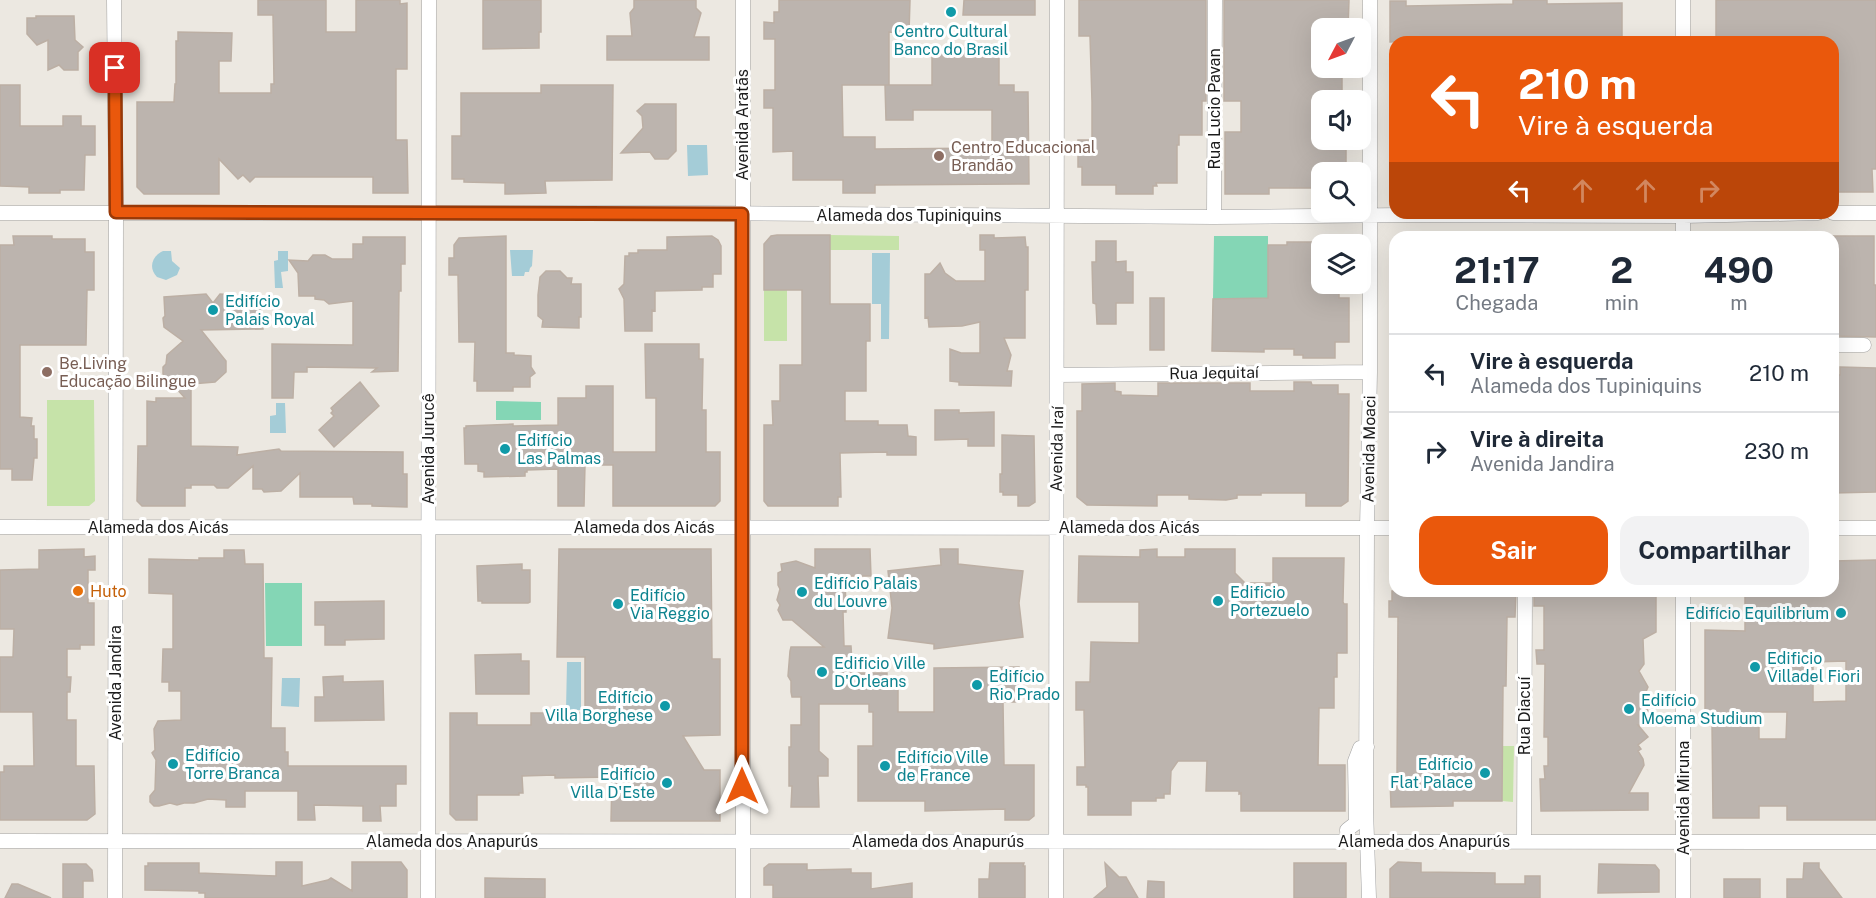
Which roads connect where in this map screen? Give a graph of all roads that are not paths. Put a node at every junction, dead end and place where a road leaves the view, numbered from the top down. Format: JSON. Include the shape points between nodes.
{"nodes":[{"id":1,"x":114,"y":0,"type":"edge"},
{"id":2,"x":429,"y":0,"type":"edge"},
{"id":3,"x":742,"y":0,"type":"edge"},
{"id":4,"x":1057,"y":0,"type":"edge"},
{"id":5,"x":1215,"y":0,"type":"edge"},
{"id":6,"x":1370,"y":0,"type":"edge"},
{"id":7,"x":1683,"y":0,"type":"edge"},
{"id":8,"x":1683,"y":36,"type":"edge"},
{"id":9,"x":1370,"y":162,"type":"edge"},
{"id":10,"x":116,"y":212,"type":"junction"},
{"id":11,"x":0,"y":213,"type":"edge"},
{"id":12,"x":428,"y":213,"type":"junction"},
{"id":13,"x":1839,"y":213,"type":"edge"},
{"id":14,"x":1876,"y":213,"type":"edge"},
{"id":15,"x":742,"y":214,"type":"junction"},
{"id":16,"x":1371,"y":215,"type":"edge"},
{"id":17,"x":1389,"y":215,"type":"edge"},
{"id":18,"x":1057,"y":216,"type":"junction"},
{"id":19,"x":1311,"y":216,"type":"edge"},
{"id":20,"x":1214,"y":217,"type":"junction"},
{"id":21,"x":1370,"y":222,"type":"edge"},
{"id":22,"x":1839,"y":345,"type":"edge"},
{"id":23,"x":1864,"y":345,"type":"dead end"},
{"id":24,"x":1370,"y":372,"type":"junction"},
{"id":25,"x":1057,"y":375,"type":"junction"},
{"id":26,"x":0,"y":527,"type":"edge"},
{"id":27,"x":116,"y":527,"type":"junction"},
{"id":28,"x":428,"y":527,"type":"junction"},
{"id":29,"x":742,"y":527,"type":"junction"},
{"id":30,"x":1056,"y":527,"type":"junction"},
{"id":31,"x":1389,"y":528,"type":"edge"},
{"id":32,"x":1839,"y":528,"type":"edge"},
{"id":33,"x":1876,"y":528,"type":"edge"},
{"id":34,"x":1367,"y":529,"type":"junction"},
{"id":35,"x":1525,"y":597,"type":"edge"},
{"id":36,"x":1683,"y":597,"type":"edge"},
{"id":37,"x":1366,"y":747,"type":"junction"},
{"id":38,"x":742,"y":840,"type":"junction"},
{"id":39,"x":0,"y":841,"type":"edge"},
{"id":40,"x":428,"y":841,"type":"junction"},
{"id":41,"x":1056,"y":841,"type":"junction"},
{"id":42,"x":1348,"y":841,"type":"junction"},
{"id":43,"x":1524,"y":841,"type":"junction"},
{"id":44,"x":115,"y":842,"type":"junction"},
{"id":45,"x":1366,"y":842,"type":"junction"},
{"id":46,"x":1683,"y":842,"type":"junction"},
{"id":47,"x":1876,"y":842,"type":"edge"},
{"id":48,"x":115,"y":898,"type":"edge"},
{"id":49,"x":428,"y":898,"type":"edge"},
{"id":50,"x":742,"y":898,"type":"edge"},
{"id":51,"x":1056,"y":898,"type":"edge"},
{"id":52,"x":1369,"y":898,"type":"edge"},
{"id":53,"x":1683,"y":898,"type":"edge"}],
"edges":[{"from":1,"to":10,"type":"street","name":"Avenida Jandira"},
{"from":2,"to":12,"type":"street","name":"Avenida Jurucê"},
{"from":3,"to":15,"type":"street","name":"Avenida Aratãs"},
{"from":4,"to":18,"type":"street","name":"Avenida Iraí"},
{"from":5,"to":20,"type":"street","name":"Rua Lucio Pavan"},
{"from":6,"to":9,"type":"street","name":"Avenida Moaci"},
{"from":7,"to":8,"type":"street"},
{"from":10,"to":11,"type":"street","name":"Alameda dos Tupiniquins"},
{"from":10,"to":12,"type":"street","name":"Alameda dos Tupiniquins"},
{"from":10,"to":27,"type":"street","name":"Avenida Jandira"},
{"from":12,"to":15,"type":"street","name":"Alameda dos Tupiniquins"},
{"from":12,"to":28,"type":"street","name":"Avenida Jurucê"},
{"from":13,"to":14,"type":"street"},
{"from":15,"to":18,"type":"street","name":"Alameda dos Tupiniquins"},
{"from":15,"to":29,"type":"street","name":"Avenida Aratãs"},
{"from":16,"to":17,"type":"street","name":"Alameda dos Tupiniquins"},
{"from":18,"to":20,"type":"street","name":"Alameda dos Tupiniquins"},
{"from":18,"to":25,"type":"street","name":"Avenida Iraí"},
{"from":19,"to":20,"type":"street","name":"Alameda dos Tupiniquins"},
{"from":21,"to":24,"type":"street","name":"Avenida Moaci"},
{"from":22,"to":23,"type":"street"},
{"from":24,"to":25,"type":"street","name":"Rua Jequitaí"},
{"from":24,"to":34,"type":"street","name":"Avenida Moaci"},
{"from":25,"to":30,"type":"street","name":"Avenida Iraí"},
{"from":26,"to":27,"type":"street","name":"Alameda dos Aicás"},
{"from":27,"to":28,"type":"street","name":"Alameda dos Aicás"},
{"from":27,"to":44,"type":"street","name":"Avenida Jandira"},
{"from":28,"to":29,"type":"street","name":"Alameda dos Aicás"},
{"from":28,"to":40,"type":"street","name":"Avenida Jurucê"},
{"from":29,"to":30,"type":"street","name":"Alameda dos Aicás"},
{"from":29,"to":38,"type":"street","name":"Avenida Aratãs"},
{"from":30,"to":34,"type":"street","name":"Alameda dos Aicás"},
{"from":30,"to":41,"type":"street","name":"Avenida Iraí"},
{"from":31,"to":34,"type":"street","name":"Alameda dos Aicás"},
{"from":32,"to":33,"type":"street"},
{"from":34,"to":37,"type":"street","name":"Avenida Moaci"},
{"from":35,"to":43,"type":"street","name":"Rua Diacuí"},
{"from":36,"to":46,"type":"street","name":"Avenida Miruna"},
{"from":37,"to":42,"type":"street","via":[[1360,748],[1355,760],[1356,823],[1347,830]]},
{"from":37,"to":45,"type":"street","name":"Avenida Moaci"},
{"from":38,"to":40,"type":"street","name":"Alameda dos Anapurús"},
{"from":38,"to":41,"type":"street","name":"Alameda dos Anapurús"},
{"from":38,"to":50,"type":"street","name":"Avenida Aratãs"},
{"from":39,"to":44,"type":"street","name":"Alameda dos Anapurús"},
{"from":40,"to":44,"type":"street","name":"Alameda dos Anapurús"},
{"from":40,"to":49,"type":"street","name":"Avenida Jurucê"},
{"from":41,"to":42,"type":"street","name":"Alameda dos Anapurús"},
{"from":41,"to":51,"type":"street","name":"Avenida Iraí"},
{"from":42,"to":45,"type":"street","name":"Alameda dos Anapurús"},
{"from":43,"to":45,"type":"street","name":"Alameda dos Anapurús"},
{"from":43,"to":46,"type":"street","name":"Alameda dos Anapurús"},
{"from":44,"to":48,"type":"street","name":"Avenida Jandira"},
{"from":45,"to":52,"type":"street","name":"Avenida Moaci"},
{"from":46,"to":47,"type":"street","name":"Alameda dos Anapurús"},
{"from":46,"to":53,"type":"street","name":"Avenida Miruna"}]}
